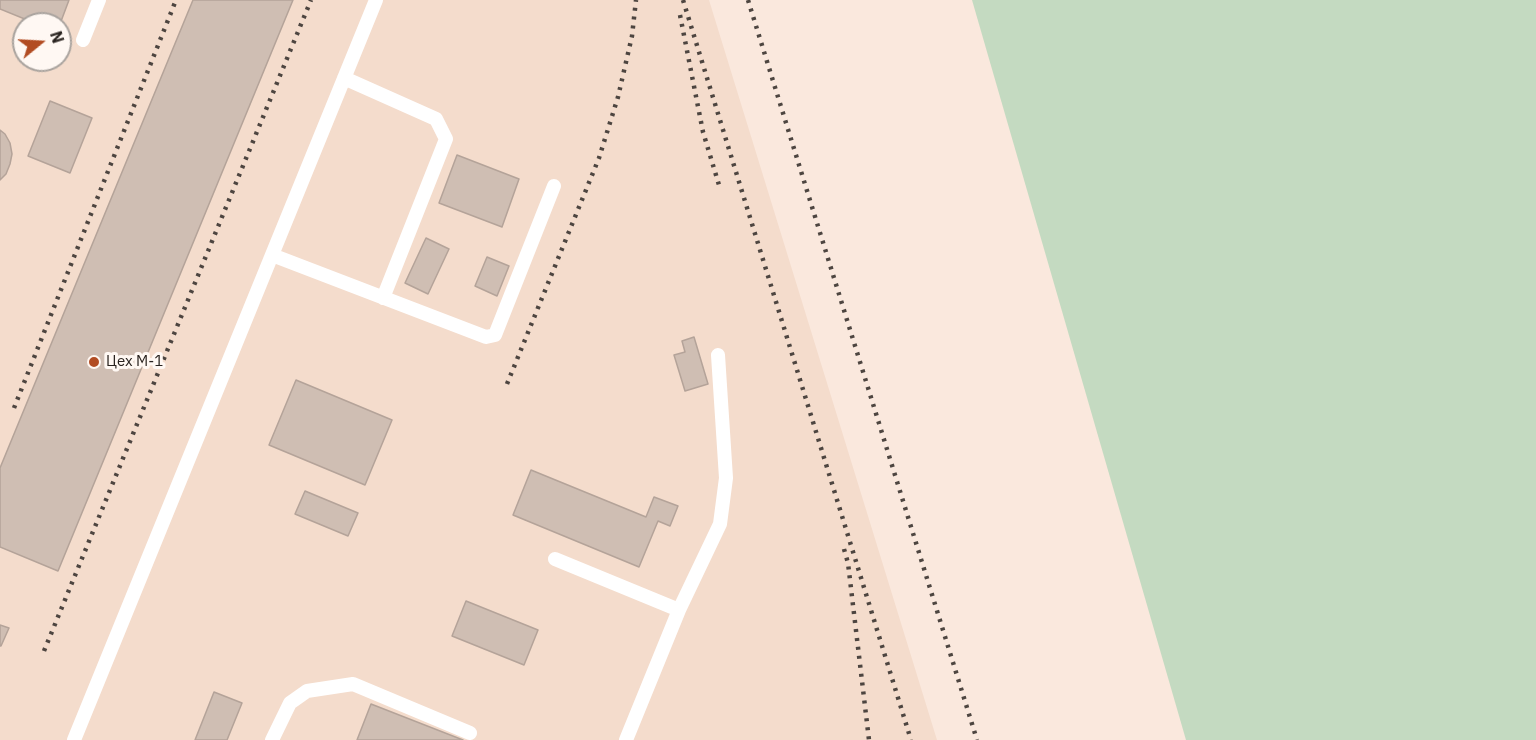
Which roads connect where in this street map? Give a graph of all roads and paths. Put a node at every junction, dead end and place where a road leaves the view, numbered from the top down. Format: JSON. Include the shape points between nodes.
{"nodes":[{"id":1,"x":99,"y":0,"type":"edge"},
{"id":2,"x":376,"y":0,"type":"edge"},
{"id":3,"x":83,"y":40,"type":"dead end"},
{"id":4,"x":344,"y":78,"type":"junction"},
{"id":5,"x":554,"y":186,"type":"dead end"},
{"id":6,"x":272,"y":255,"type":"junction"},
{"id":7,"x":383,"y":298,"type":"junction"},
{"id":8,"x":718,"y":355,"type":"dead end"},
{"id":9,"x":555,"y":559,"type":"dead end"},
{"id":10,"x":679,"y":610,"type":"junction"},
{"id":11,"x":470,"y":733,"type":"dead end"},
{"id":12,"x":74,"y":740,"type":"edge"},
{"id":13,"x":272,"y":740,"type":"edge"},
{"id":14,"x":626,"y":740,"type":"edge"}],
"edges":[{"from":1,"to":3,"type":"lane"},
{"from":2,"to":4,"type":"lane"},
{"from":4,"to":6,"type":"lane"},
{"from":4,"to":7,"type":"lane","via":[[436,119],[446,139]]},
{"from":5,"to":7,"type":"lane","via":[[495,335],[486,337]]},
{"from":6,"to":7,"type":"lane"},
{"from":6,"to":12,"type":"lane"},
{"from":8,"to":10,"type":"lane","via":[[726,478],[720,524]]},
{"from":9,"to":10,"type":"lane"},
{"from":10,"to":14,"type":"lane"},
{"from":11,"to":13,"type":"lane","via":[[352,684],[307,691],[290,703]]}]}
